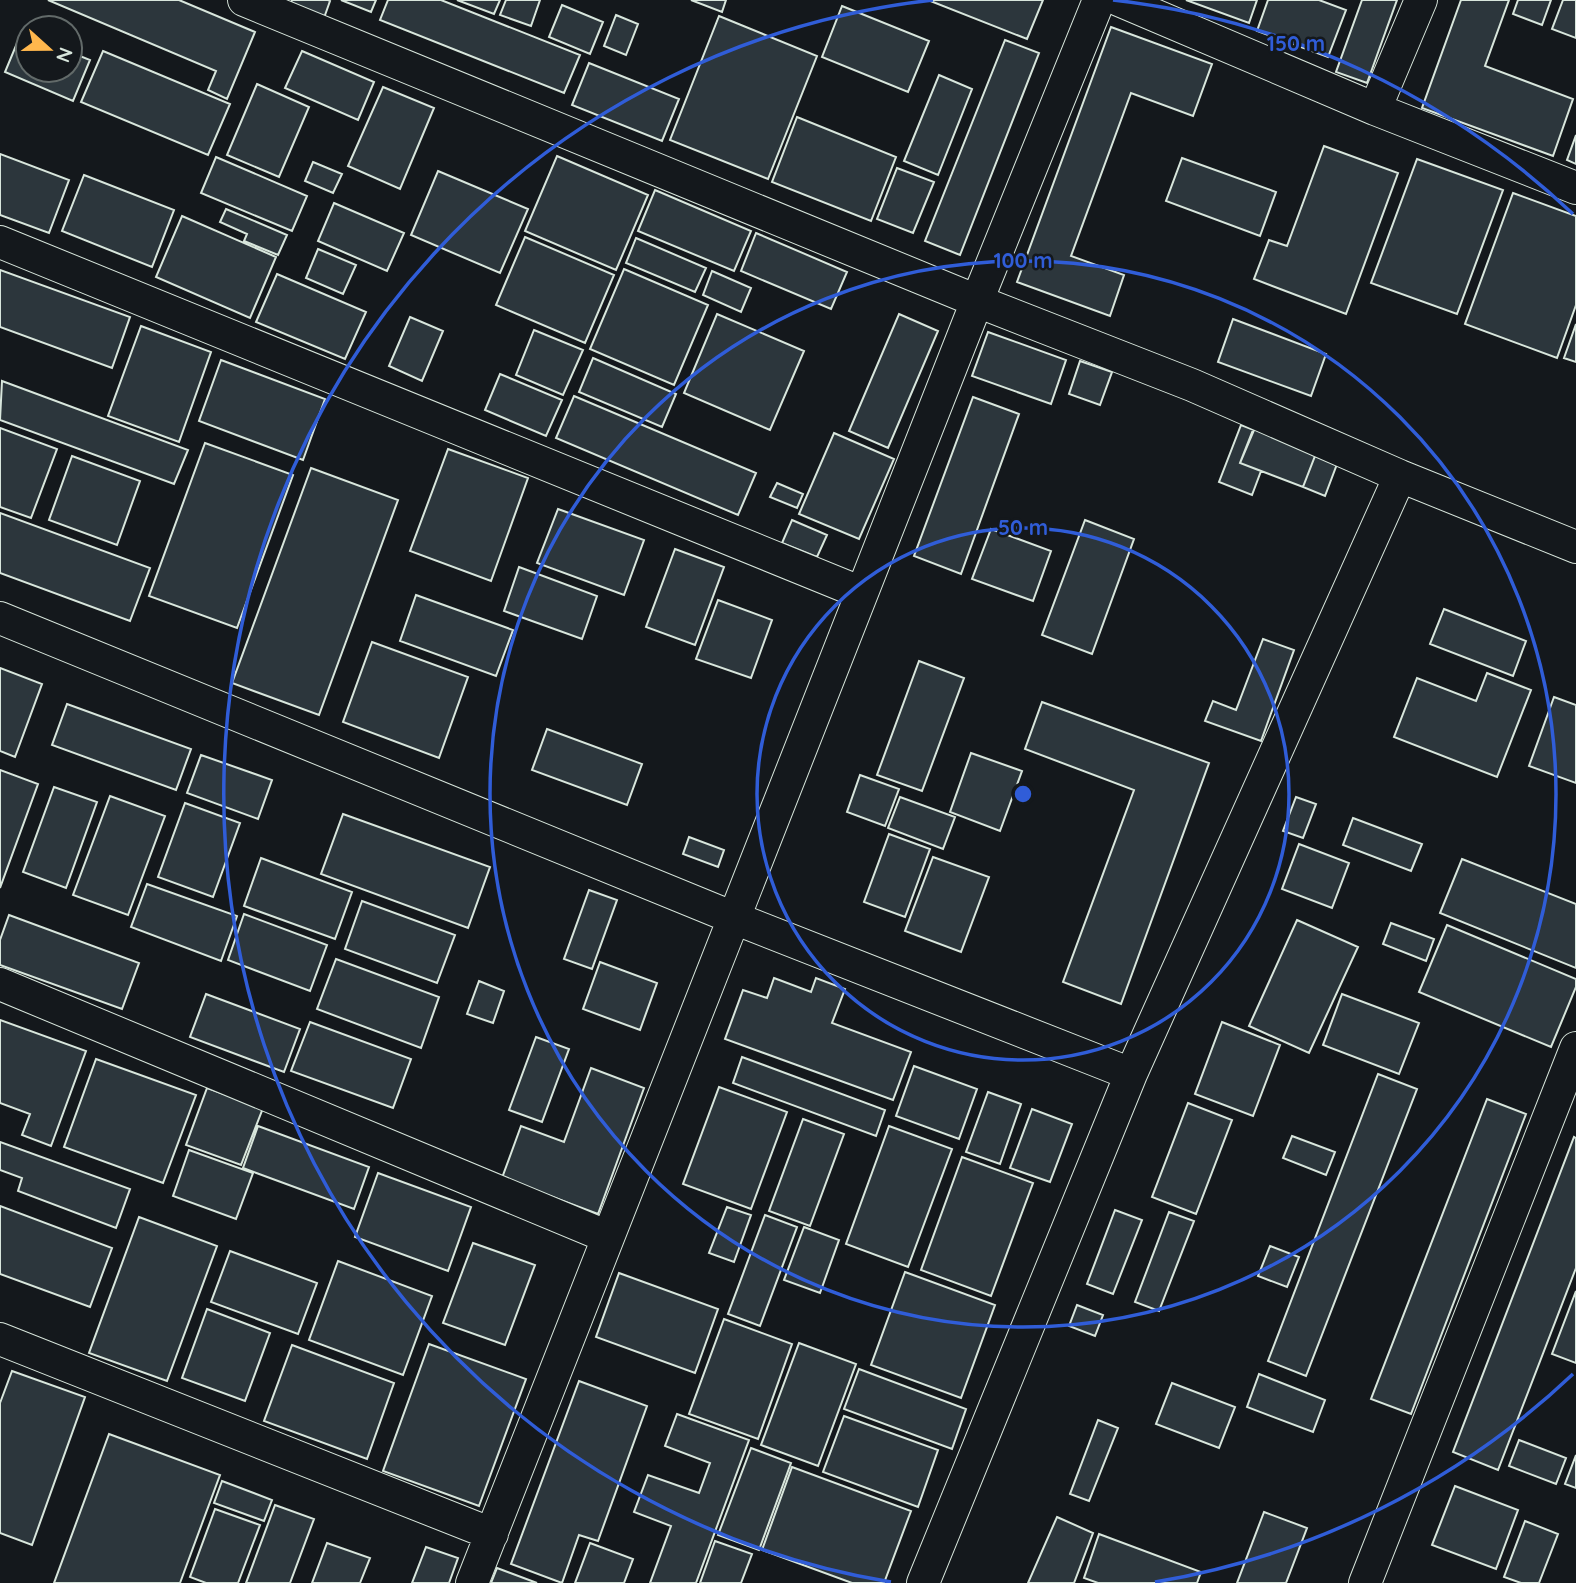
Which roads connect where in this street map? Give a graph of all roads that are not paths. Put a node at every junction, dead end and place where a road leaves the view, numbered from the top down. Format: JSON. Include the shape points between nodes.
{"nodes":[{"id":1,"x":244,"y":0,"type":"edge"},
{"id":2,"x":1099,"y":0,"type":"edge"},
{"id":3,"x":1119,"y":0,"type":"edge"},
{"id":4,"x":1421,"y":0,"type":"edge"},
{"id":5,"x":1375,"y":109,"type":"junction"},
{"id":6,"x":1576,"y":188,"type":"edge"},
{"id":7,"x":0,"y":242,"type":"edge"},
{"id":8,"x":977,"y":301,"type":"junction"},
{"id":9,"x":1400,"y":476,"type":"junction"},
{"id":10,"x":1576,"y":547,"type":"edge"},
{"id":11,"x":862,"y":593,"type":"junction"},
{"id":12,"x":0,"y":618,"type":"edge"},
{"id":13,"x":734,"y":918,"type":"junction"},
{"id":14,"x":0,"y":984,"type":"edge"},
{"id":15,"x":1576,"y":1048,"type":"edge"},
{"id":16,"x":1131,"y":1074,"type":"junction"},
{"id":17,"x":608,"y":1237,"type":"junction"},
{"id":18,"x":0,"y":1339,"type":"edge"},
{"id":19,"x":492,"y":1534,"type":"junction"},
{"id":20,"x":472,"y":1583,"type":"edge"},
{"id":21,"x":923,"y":1583,"type":"edge"},
{"id":22,"x":1365,"y":1583,"type":"edge"}],
"edges":[{"from":1,"to":8,"type":"street"},
{"from":2,"to":8,"type":"street"},
{"from":3,"to":5,"type":"street"},
{"from":4,"to":5,"type":"street"},
{"from":5,"to":6,"type":"street"},
{"from":7,"to":11,"type":"street"},
{"from":8,"to":9,"type":"street","via":[[1192,385]]},
{"from":8,"to":11,"type":"street"},
{"from":9,"to":10,"type":"street"},
{"from":9,"to":16,"type":"street"},
{"from":11,"to":13,"type":"street"},
{"from":12,"to":13,"type":"street"},
{"from":13,"to":16,"type":"street"},
{"from":13,"to":17,"type":"street"},
{"from":14,"to":17,"type":"street"},
{"from":15,"to":22,"type":"street"},
{"from":16,"to":21,"type":"street"},
{"from":17,"to":19,"type":"street"},
{"from":18,"to":19,"type":"street"},
{"from":19,"to":20,"type":"street"}]}
